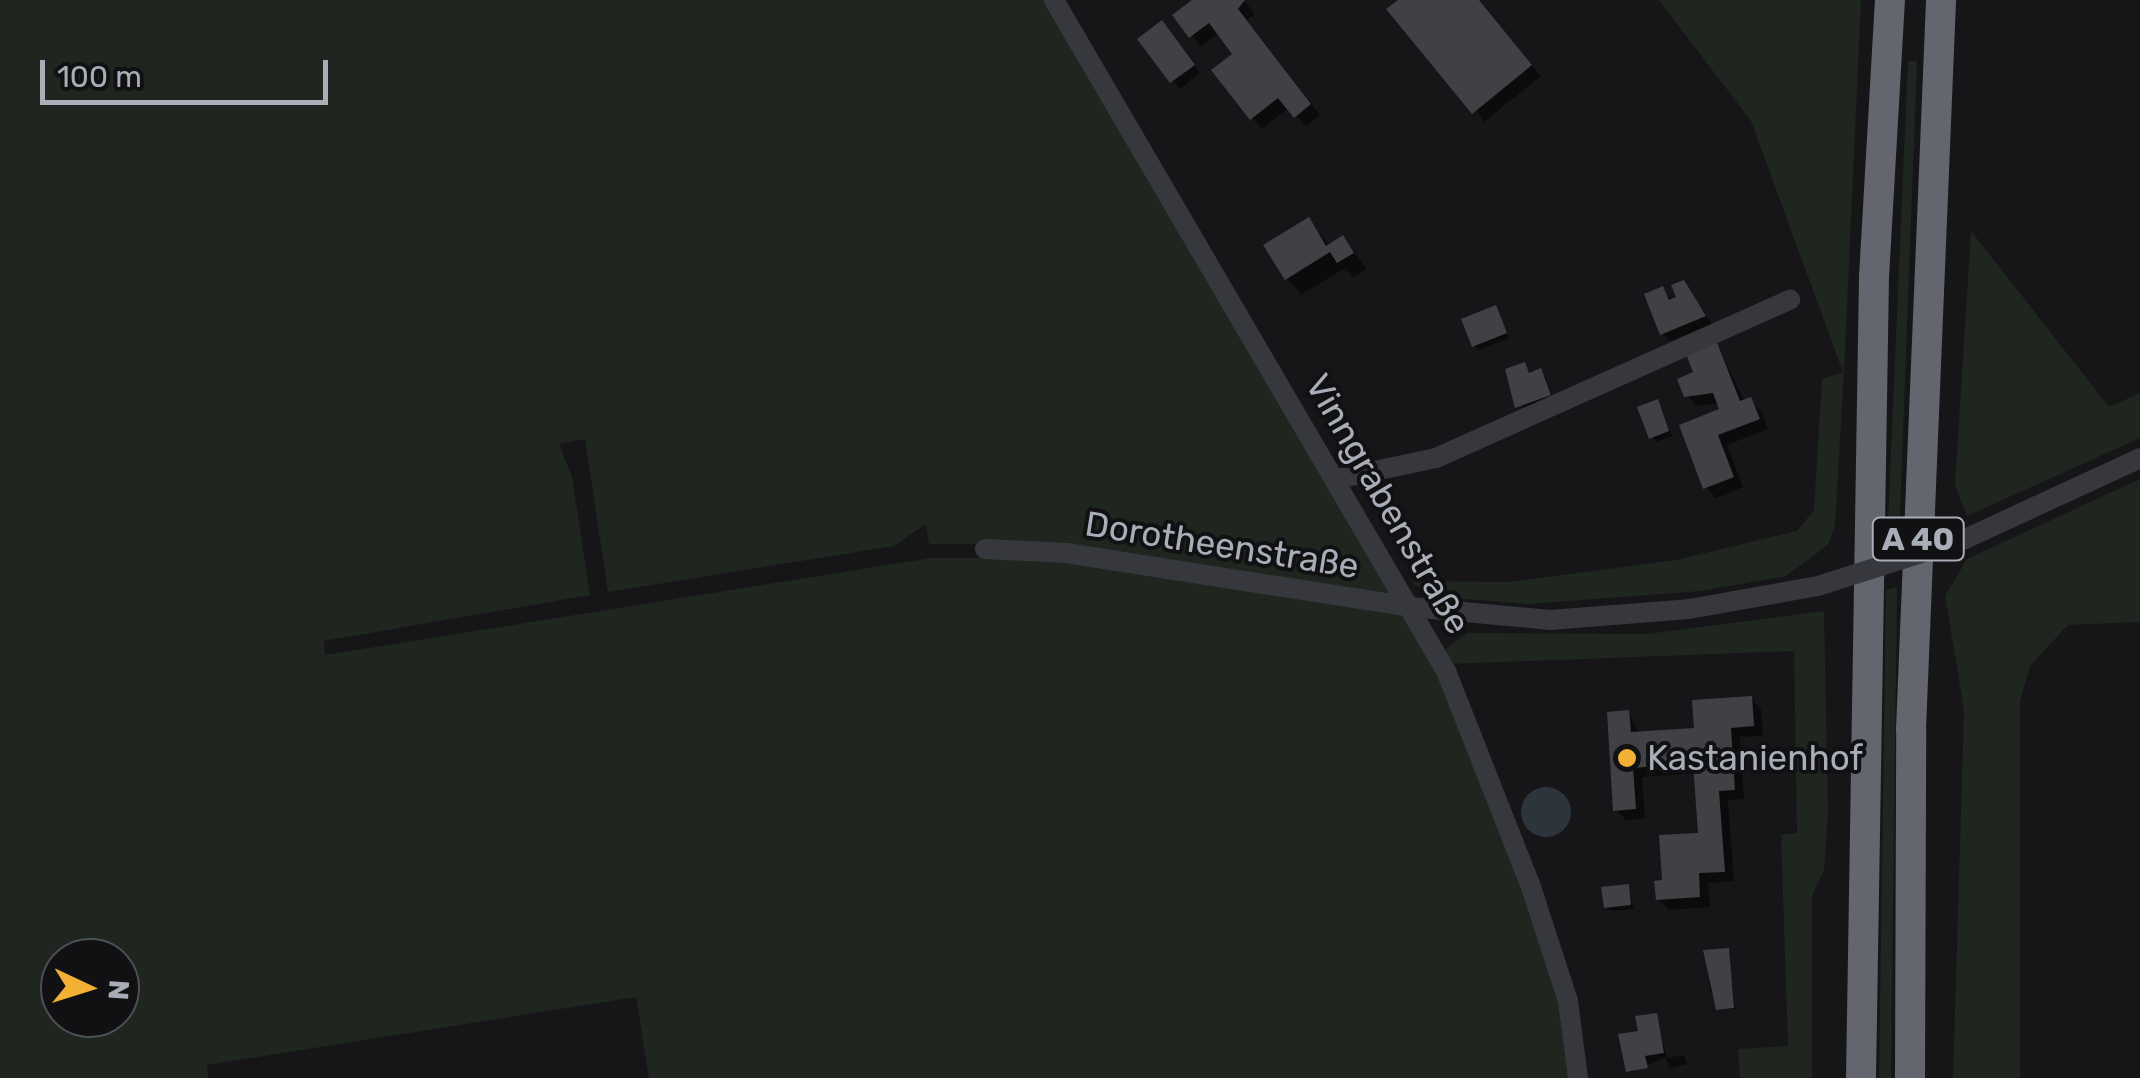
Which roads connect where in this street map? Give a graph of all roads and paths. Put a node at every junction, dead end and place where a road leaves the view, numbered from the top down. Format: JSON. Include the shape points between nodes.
{"nodes":[{"id":1,"x":1054,"y":0,"type":"edge"},
{"id":2,"x":1890,"y":0,"type":"edge"},
{"id":3,"x":1941,"y":0,"type":"edge"},
{"id":4,"x":1790,"y":300,"type":"dead end"},
{"id":5,"x":2140,"y":458,"type":"edge"},
{"id":6,"x":1338,"y":479,"type":"junction"},
{"id":7,"x":985,"y":549,"type":"dead end"},
{"id":8,"x":1412,"y":608,"type":"junction"},
{"id":9,"x":1578,"y":1078,"type":"edge"},
{"id":10,"x":1861,"y":1078,"type":"edge"},
{"id":11,"x":1910,"y":1078,"type":"edge"}],
"edges":[{"from":1,"to":6,"type":"street","name":"Vinngrabenstraße"},
{"from":2,"to":10,"type":"highway","number":"A 40","via":[[1874,276]]},
{"from":3,"to":11,"type":"highway","number":"A 40","via":[[1911,730]]},
{"from":4,"to":6,"type":"street","via":[[1436,458]]},
{"from":5,"to":8,"type":"street","name":"Dorotheenstraße","bridge":true,"via":[[1965,540],[1818,586],[1689,609],[1550,620]]},
{"from":6,"to":8,"type":"street","name":"Vinngrabenstraße"},
{"from":7,"to":8,"type":"street","name":"Dorotheenstraße","via":[[1066,553]]},
{"from":8,"to":9,"type":"street","name":"Vinngrabenstraße","via":[[1446,672],[1532,887],[1568,1001]]}]}
